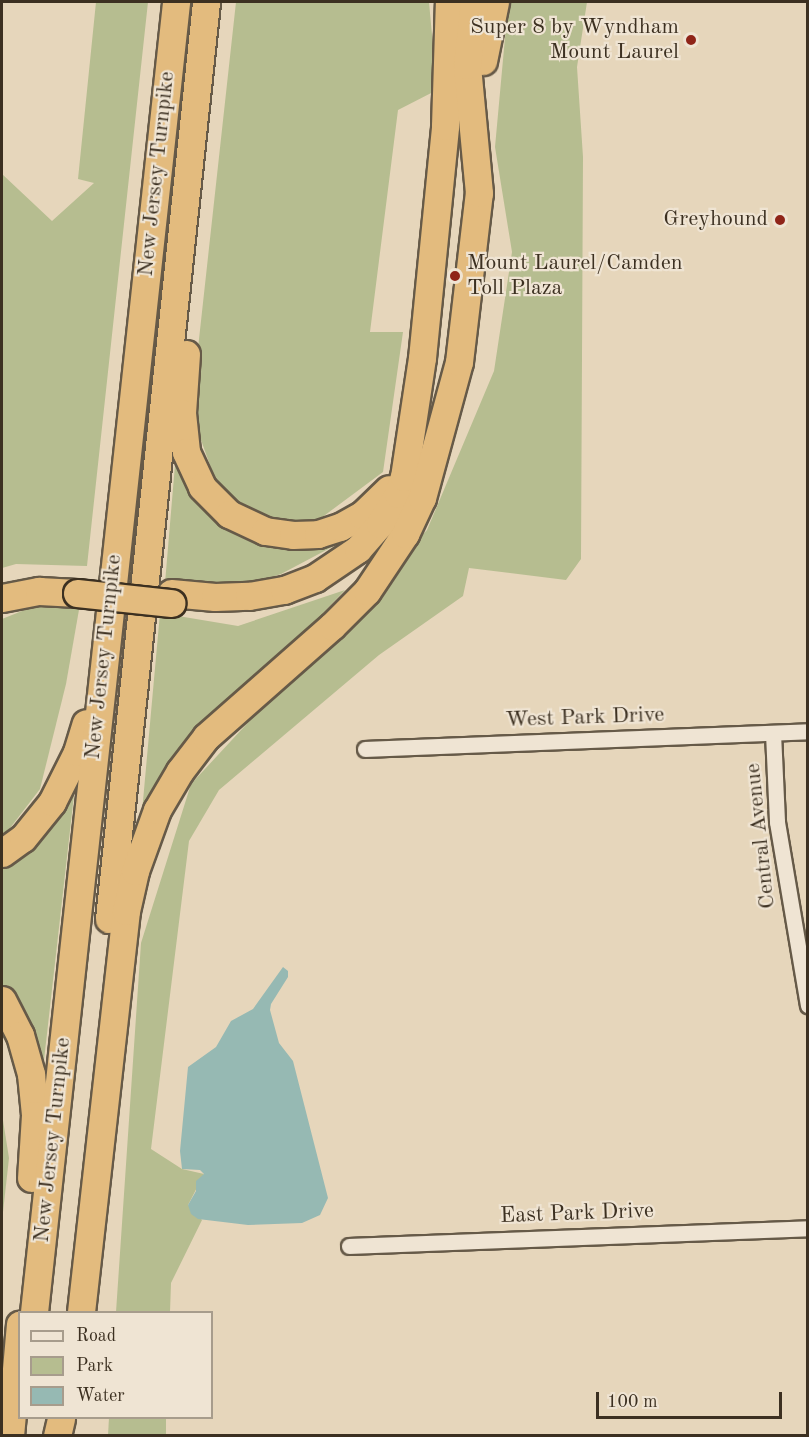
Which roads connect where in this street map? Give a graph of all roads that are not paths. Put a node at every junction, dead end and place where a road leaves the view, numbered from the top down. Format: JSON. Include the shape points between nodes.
{"nodes":[{"id":1,"x":176,"y":2,"type":"edge"},
{"id":2,"x":206,"y":2,"type":"edge"},
{"id":3,"x":449,"y":2,"type":"edge"},
{"id":4,"x":463,"y":2,"type":"edge"},
{"id":5,"x":474,"y":2,"type":"edge"},
{"id":6,"x":495,"y":2,"type":"edge"},
{"id":7,"x":196,"y":97,"type":"junction"},
{"id":8,"x":445,"y":126,"type":"junction"},
{"id":9,"x":472,"y":131,"type":"junction"},
{"id":10,"x":439,"y":436,"type":"junction"},
{"id":11,"x":410,"y":438,"type":"junction"},
{"id":12,"x":122,"y":491,"type":"junction"},
{"id":13,"x":2,"y":586,"type":"edge"},
{"id":14,"x":77,"y":588,"type":"junction"},
{"id":15,"x":2,"y":598,"type":"edge"},
{"id":16,"x":171,"y":598,"type":"junction"},
{"id":17,"x":807,"y":731,"type":"edge"},
{"id":18,"x":773,"y":733,"type":"junction"},
{"id":19,"x":365,"y":749,"type":"dead end"},
{"id":20,"x":2,"y":853,"type":"edge"},
{"id":21,"x":2,"y":1000,"type":"edge"},
{"id":22,"x":807,"y":1005,"type":"edge"},
{"id":23,"x":807,"y":1228,"type":"edge"},
{"id":24,"x":349,"y":1246,"type":"dead end"},
{"id":25,"x":20,"y":1311,"type":"edge"},
{"id":26,"x":34,"y":1311,"type":"edge"},
{"id":27,"x":68,"y":1311,"type":"edge"},
{"id":28,"x":81,"y":1311,"type":"edge"},
{"id":29,"x":18,"y":1346,"type":"edge"},
{"id":30,"x":23,"y":1419,"type":"edge"},
{"id":31,"x":59,"y":1419,"type":"edge"},
{"id":32,"x":10,"y":1436,"type":"edge"},
{"id":33,"x":21,"y":1436,"type":"edge"},
{"id":34,"x":56,"y":1436,"type":"edge"}],
"edges":[{"from":1,"to":12,"type":"highway","name":"New Jersey Turnpike"},
{"from":2,"to":7,"type":"highway","name":"New Jersey Turnpike"},
{"from":3,"to":8,"type":"highway"},
{"from":4,"to":8,"type":"highway","via":[[457,66]]},
{"from":5,"to":9,"type":"highway","via":[[467,65]]},
{"from":6,"to":9,"type":"highway"},
{"from":7,"to":11,"type":"highway","via":[[197,194],[182,426],[190,465],[202,487],[229,514],[252,527],[280,534],[318,534],[351,522],[382,498]]},
{"from":7,"to":27,"type":"highway","name":"New Jersey Turnpike"},
{"from":8,"to":11,"type":"highway","via":[[420,381]]},
{"from":9,"to":10,"type":"highway","via":[[479,193],[471,267],[459,362]]},
{"from":10,"to":16,"type":"highway","via":[[394,526],[367,557],[335,582],[302,598],[263,607],[226,608]]},
{"from":10,"to":28,"type":"highway","via":[[422,498],[381,572],[338,620],[206,737],[180,771],[153,820],[135,872],[125,920]]},
{"from":11,"to":16,"type":"highway","via":[[404,477],[390,510],[358,549],[331,570],[284,590],[249,596]]},
{"from":12,"to":20,"type":"highway","via":[[110,519],[97,660],[77,752],[44,814],[23,838]]},
{"from":12,"to":26,"type":"highway","name":"New Jersey Turnpike"},
{"from":13,"to":14,"type":"highway","via":[[31,582]]},
{"from":14,"to":15,"type":"highway"},
{"from":14,"to":16,"type":"highway"},
{"from":17,"to":18,"type":"street","name":"West Park Drive"},
{"from":18,"to":19,"type":"street","name":"West Park Drive"},
{"from":18,"to":22,"type":"street","name":"Central Avenue","via":[[777,822]]},
{"from":21,"to":25,"type":"highway","via":[[20,1035],[34,1092],[34,1140]]},
{"from":23,"to":24,"type":"street","name":"East Park Drive"},
{"from":29,"to":32,"type":"highway"},
{"from":30,"to":33,"type":"highway"},
{"from":31,"to":34,"type":"highway"}]}
